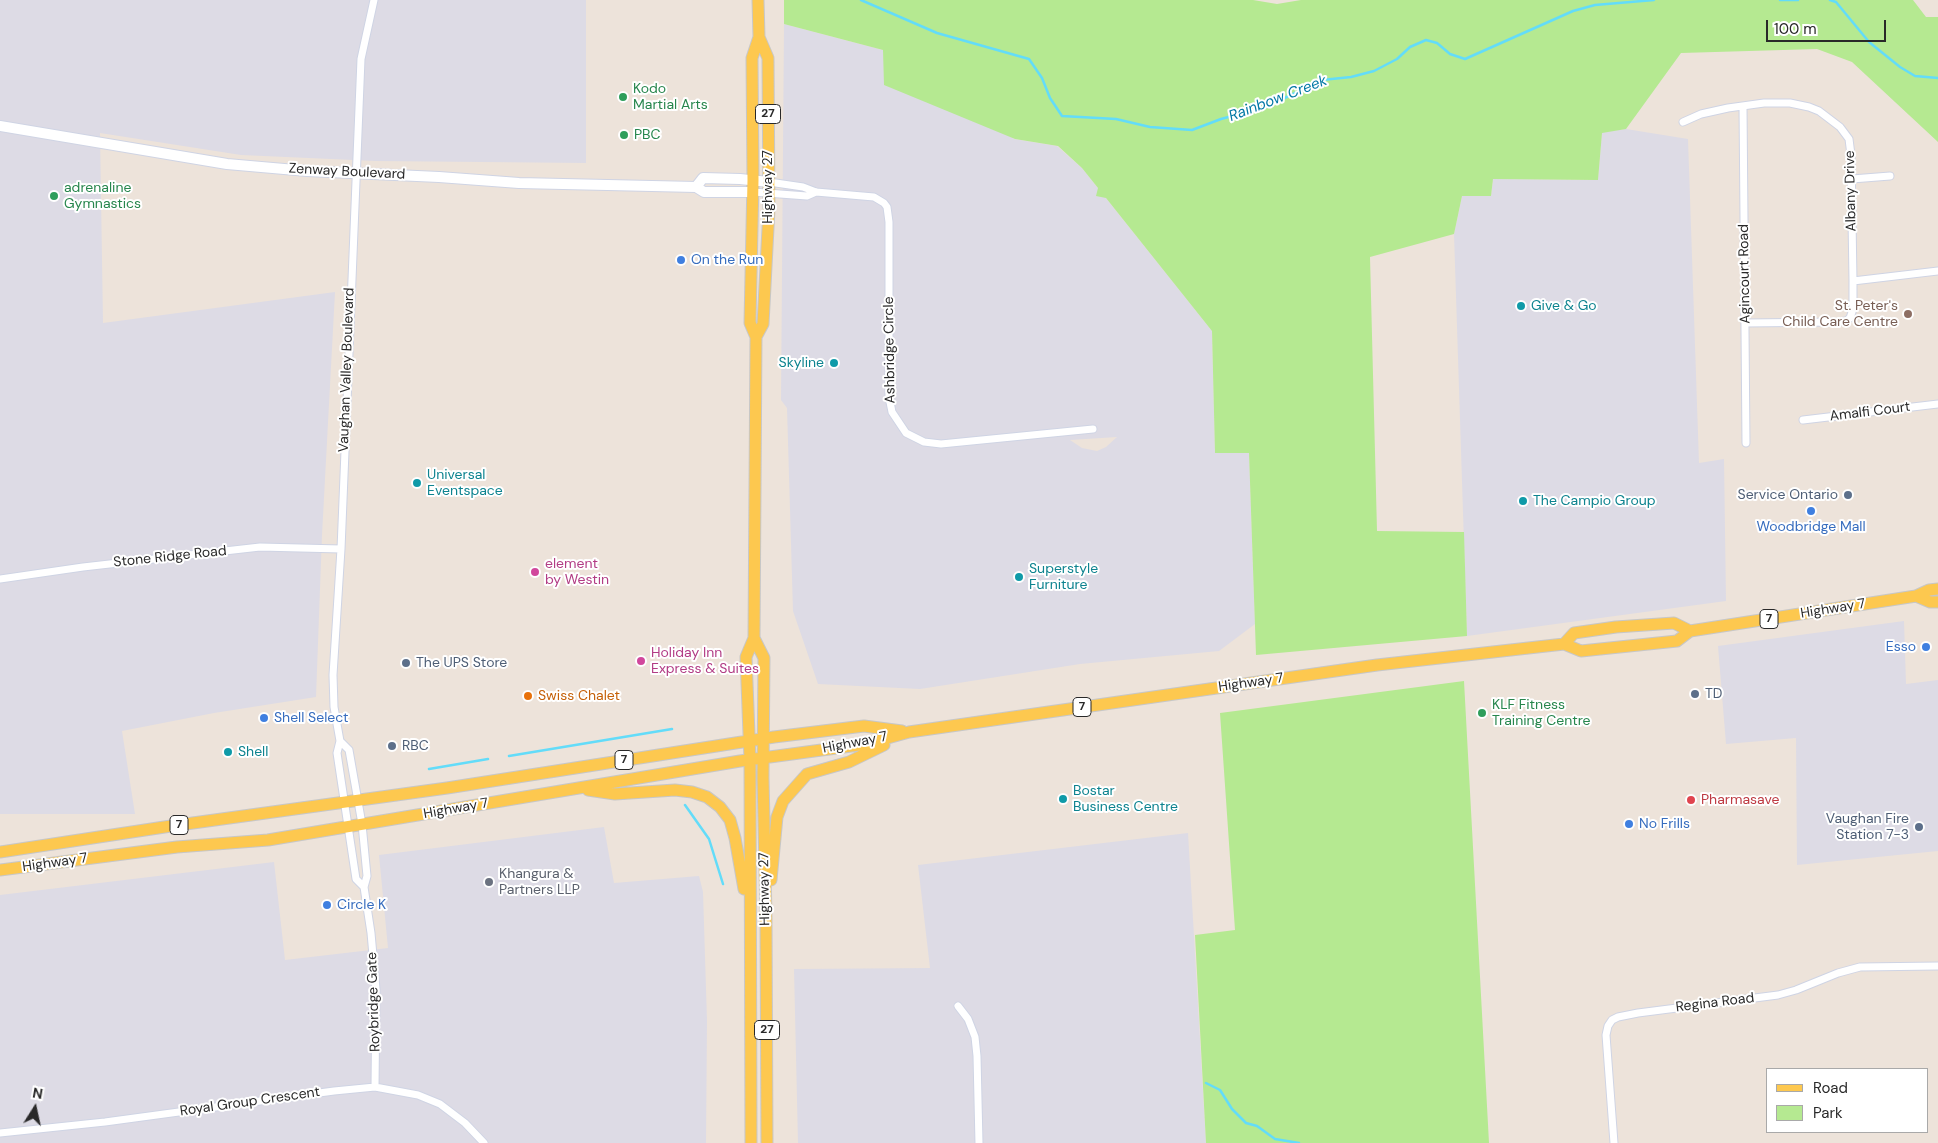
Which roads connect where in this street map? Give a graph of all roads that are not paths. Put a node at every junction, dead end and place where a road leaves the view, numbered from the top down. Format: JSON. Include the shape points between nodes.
{"nodes":[{"id":1,"x":374,"y":0,"type":"edge"},
{"id":2,"x":758,"y":0,"type":"edge"},
{"id":3,"x":759,"y":37,"type":"junction"},
{"id":4,"x":1743,"y":106,"type":"junction"},
{"id":5,"x":1682,"y":122,"type":"dead end"},
{"id":6,"x":0,"y":126,"type":"edge"},
{"id":7,"x":355,"y":173,"type":"junction"},
{"id":8,"x":1890,"y":176,"type":"dead end"},
{"id":9,"x":1852,"y":178,"type":"junction"},
{"id":10,"x":753,"y":180,"type":"junction"},
{"id":11,"x":696,"y":187,"type":"junction"},
{"id":12,"x":769,"y":188,"type":"junction"},
{"id":13,"x":753,"y":192,"type":"junction"},
{"id":14,"x":816,"y":192,"type":"junction"},
{"id":15,"x":1938,"y":271,"type":"edge"},
{"id":16,"x":1853,"y":281,"type":"junction"},
{"id":17,"x":1745,"y":323,"type":"junction"},
{"id":18,"x":756,"y":337,"type":"junction"},
{"id":19,"x":1938,"y":404,"type":"edge"},
{"id":20,"x":1803,"y":420,"type":"dead end"},
{"id":21,"x":1093,"y":429,"type":"dead end"},
{"id":22,"x":1746,"y":443,"type":"dead end"},
{"id":23,"x":340,"y":549,"type":"junction"},
{"id":24,"x":0,"y":579,"type":"edge"},
{"id":25,"x":1938,"y":589,"type":"edge"},
{"id":26,"x":1916,"y":596,"type":"junction"},
{"id":27,"x":1938,"y":602,"type":"edge"},
{"id":28,"x":1690,"y":631,"type":"junction"},
{"id":29,"x":754,"y":638,"type":"junction"},
{"id":30,"x":1564,"y":644,"type":"junction"},
{"id":31,"x":909,"y":732,"type":"junction"},
{"id":32,"x":763,"y":740,"type":"junction"},
{"id":33,"x":340,"y":741,"type":"junction"},
{"id":34,"x":749,"y":741,"type":"junction"},
{"id":35,"x":763,"y":758,"type":"junction"},
{"id":36,"x":750,"y":760,"type":"junction"},
{"id":37,"x":576,"y":788,"type":"junction"},
{"id":38,"x":359,"y":799,"type":"junction"},
{"id":39,"x":345,"y":802,"type":"junction"},
{"id":40,"x":362,"y":824,"type":"junction"},
{"id":41,"x":348,"y":826,"type":"junction"},
{"id":42,"x":0,"y":852,"type":"edge"},
{"id":43,"x":0,"y":870,"type":"edge"},
{"id":44,"x":364,"y":887,"type":"junction"},
{"id":45,"x":766,"y":916,"type":"junction"},
{"id":46,"x":750,"y":917,"type":"junction"},
{"id":47,"x":1938,"y":966,"type":"edge"},
{"id":48,"x":958,"y":1006,"type":"dead end"},
{"id":49,"x":375,"y":1087,"type":"junction"},
{"id":50,"x":0,"y":1134,"type":"edge"},
{"id":51,"x":484,"y":1143,"type":"edge"},
{"id":52,"x":751,"y":1143,"type":"edge"},
{"id":53,"x":767,"y":1143,"type":"edge"},
{"id":54,"x":978,"y":1143,"type":"edge"},
{"id":55,"x":1614,"y":1143,"type":"edge"}],
"edges":[{"from":1,"to":7,"type":"street","name":"Vaughan Valley Boulevard","via":[[361,59]]},
{"from":2,"to":3,"type":"main road","name":"Highway 27","number":"27"},
{"from":3,"to":10,"type":"main road","name":"Highway 27","number":"27","via":[[752,58]]},
{"from":3,"to":12,"type":"main road","name":"Highway 27","number":"27","via":[[768,58]]},
{"from":4,"to":5,"type":"street","name":"Albany Drive","via":[[1701,114]]},
{"from":4,"to":9,"type":"street","name":"Albany Drive","via":[[1790,103],[1819,111],[1840,127],[1849,139]]},
{"from":4,"to":17,"type":"street","name":"Agincourt Road"},
{"from":6,"to":7,"type":"street","name":"Zenway Boulevard","via":[[227,164]]},
{"from":7,"to":11,"type":"street","name":"Zenway Boulevard","via":[[528,183]]},
{"from":7,"to":23,"type":"street","name":"Vaughan Valley Boulevard"},
{"from":8,"to":9,"type":"street"},
{"from":9,"to":16,"type":"street","name":"Albany Drive"},
{"from":10,"to":11,"type":"street","name":"Zenway Boulevard","via":[[703,178]]},
{"from":10,"to":12,"type":"street","name":"Zenway Boulevard"},
{"from":10,"to":13,"type":"main road","name":"Highway 27","number":"27"},
{"from":11,"to":13,"type":"street","name":"Zenway Boulevard","via":[[704,192]]},
{"from":12,"to":13,"type":"street","name":"Ashbridge Circle"},
{"from":12,"to":14,"type":"street","name":"Ashbridge Circle","via":[[804,187]]},
{"from":12,"to":14,"type":"street","name":"Ashbridge Circle","via":[[807,196]]},
{"from":12,"to":18,"type":"main road","name":"Highway 27","number":"27","via":[[763,324]]},
{"from":13,"to":18,"type":"main road","name":"Highway 27","number":"27","via":[[750,323]]},
{"from":14,"to":21,"type":"street","name":"Ashbridge Circle","via":[[874,197],[887,207],[889,396],[892,412],[906,433],[924,442],[941,444]]},
{"from":15,"to":16,"type":"street"},
{"from":16,"to":17,"type":"street","name":"Albany Drive","via":[[1852,314],[1846,321]]},
{"from":17,"to":22,"type":"street","name":"Agincourt Road"},
{"from":18,"to":29,"type":"main road","name":"Highway 27","number":"27"},
{"from":19,"to":20,"type":"street","name":"Amalfi Court"},
{"from":23,"to":24,"type":"street","name":"Stone Ridge Road","via":[[260,547]]},
{"from":23,"to":33,"type":"street","name":"Vaughan Valley Boulevard","via":[[333,674]]},
{"from":25,"to":26,"type":"main road","name":"Highway 7","number":"7"},
{"from":26,"to":27,"type":"main road","name":"Highway 7","number":"7"},
{"from":26,"to":28,"type":"main road","name":"Highway 7","number":"7"},
{"from":28,"to":30,"type":"main road","name":"Highway 7","number":"7","via":[[1677,641],[1581,651]]},
{"from":28,"to":30,"type":"main road","name":"Highway 7","number":"7","via":[[1674,623],[1616,627],[1574,633]]},
{"from":29,"to":32,"type":"main road","name":"Highway 27","number":"27","via":[[764,658]]},
{"from":29,"to":34,"type":"main road","name":"Highway 27","number":"27","via":[[746,657]]},
{"from":30,"to":31,"type":"main road","name":"Highway 7","number":"7","via":[[1377,665]]},
{"from":31,"to":32,"type":"main road","name":"Highway 7","number":"7","via":[[864,726]]},
{"from":31,"to":35,"type":"main road","name":"Highway 7","number":"7","via":[[866,744]]},
{"from":31,"to":45,"type":"main road","via":[[849,762],[807,774],[783,801],[777,817]]},
{"from":32,"to":34,"type":"main road","name":"Highway 7","number":"7"},
{"from":32,"to":35,"type":"main road","name":"Highway 27","number":"27"},
{"from":33,"to":38,"type":"street","name":"Vaughan Valley Boulevard","via":[[349,750]]},
{"from":33,"to":39,"type":"street","name":"Vaughan Valley Boulevard","via":[[337,753]]},
{"from":34,"to":36,"type":"main road","name":"Highway 27","number":"27"},
{"from":34,"to":38,"type":"main road","name":"Highway 7","number":"7"},
{"from":35,"to":36,"type":"main road","name":"Highway 7","number":"7"},
{"from":35,"to":45,"type":"main road","name":"Highway 27","number":"27"},
{"from":36,"to":37,"type":"main road","name":"Highway 7","number":"7"},
{"from":36,"to":46,"type":"main road","name":"Highway 27","number":"27"},
{"from":37,"to":40,"type":"main road","name":"Highway 7","number":"7"},
{"from":37,"to":46,"type":"main road","via":[[615,794],[675,790],[707,797],[730,820]]},
{"from":38,"to":39,"type":"main road","name":"Highway 7","number":"7"},
{"from":38,"to":40,"type":"street","name":"Vaughan Valley Boulevard"},
{"from":39,"to":41,"type":"street","name":"Roybridge Gate"},
{"from":39,"to":42,"type":"main road","name":"Highway 7","number":"7"},
{"from":40,"to":41,"type":"main road","name":"Highway 7","number":"7"},
{"from":40,"to":44,"type":"street","name":"Roybridge Gate","via":[[367,876]]},
{"from":41,"to":43,"type":"main road","name":"Highway 7","number":"7","via":[[268,840],[177,847]]},
{"from":41,"to":44,"type":"street","name":"Roybridge Gate","via":[[356,879]]},
{"from":44,"to":49,"type":"street","name":"Roybridge Gate","via":[[376,989]]},
{"from":45,"to":53,"type":"main road","name":"Highway 27","number":"27"},
{"from":46,"to":52,"type":"main road","name":"Highway 27","number":"27"},
{"from":47,"to":55,"type":"street","name":"Regina Road","via":[[1860,967],[1778,995],[1638,1013],[1612,1020],[1606,1035]]},
{"from":48,"to":54,"type":"street","via":[[968,1019],[975,1037]]},
{"from":49,"to":50,"type":"street","name":"Royal Group Crescent"},
{"from":49,"to":51,"type":"street","name":"Royal Group Crescent","via":[[418,1095],[440,1104],[466,1123]]}]}
